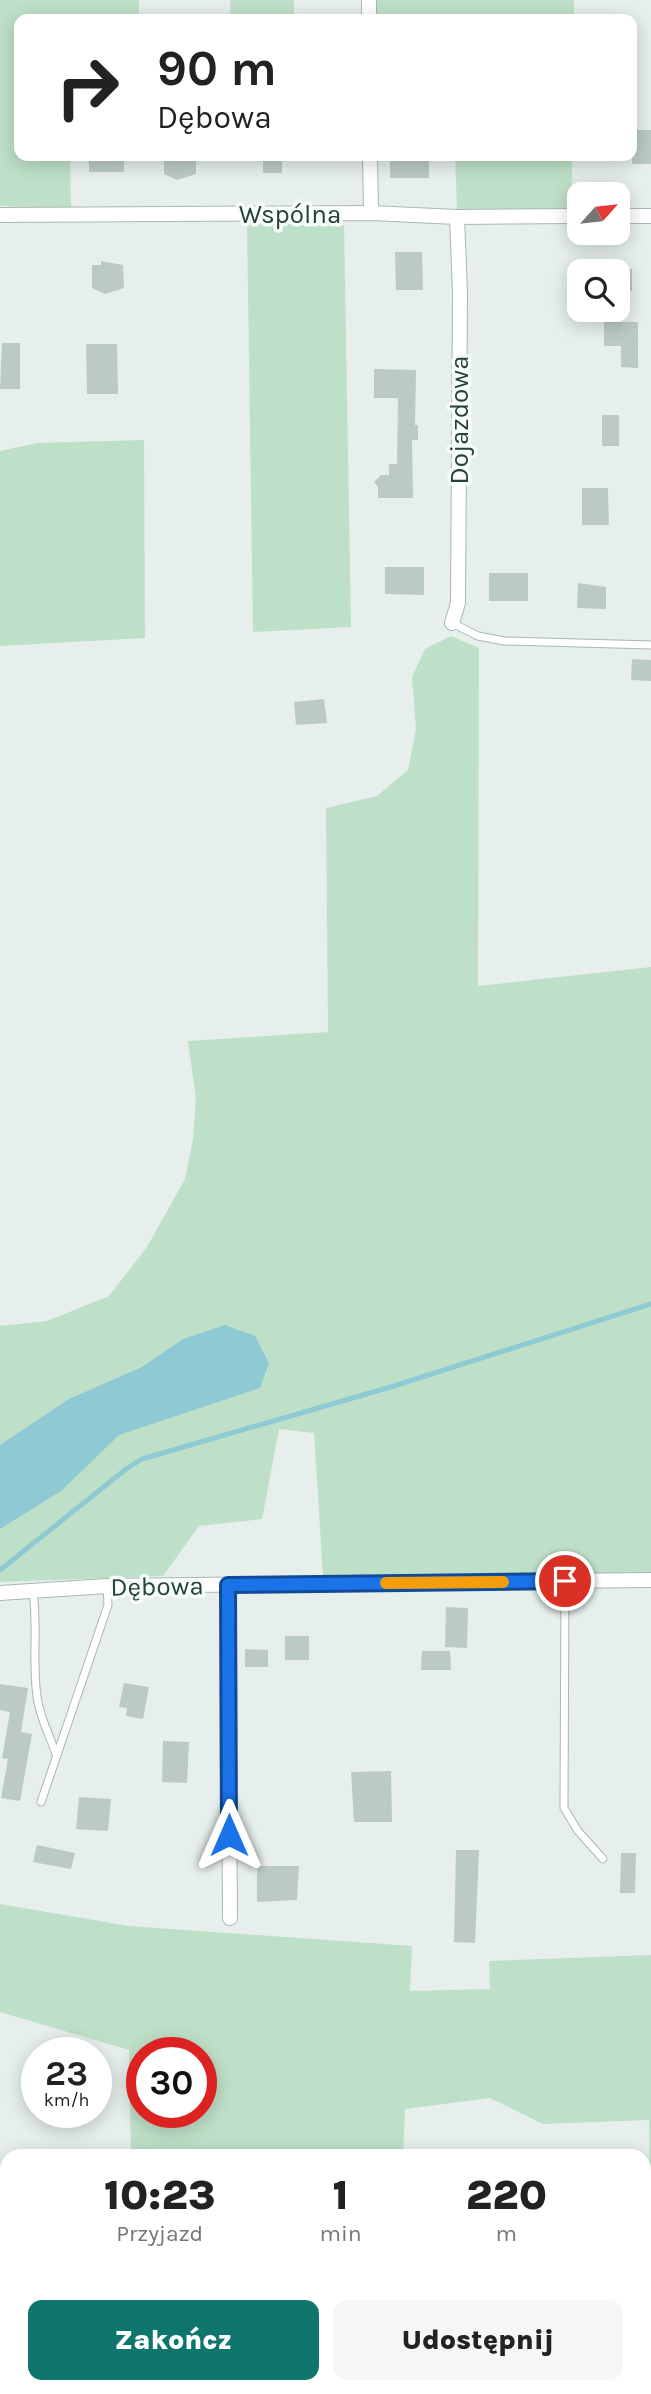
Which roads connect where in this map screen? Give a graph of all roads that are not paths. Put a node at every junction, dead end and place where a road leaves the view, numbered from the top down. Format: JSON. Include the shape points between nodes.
{"nodes":[{"id":1,"x":370,"y":161,"type":"edge"},
{"id":2,"x":372,"y":213,"type":"junction"},
{"id":3,"x":0,"y":215,"type":"edge"},
{"id":4,"x":567,"y":216,"type":"edge"},
{"id":5,"x":630,"y":216,"type":"edge"},
{"id":6,"x":651,"y":216,"type":"edge"},
{"id":7,"x":457,"y":217,"type":"junction"},
{"id":8,"x":452,"y":623,"type":"joint"},
{"id":9,"x":651,"y":645,"type":"edge"},
{"id":10,"x":651,"y":1580,"type":"edge"},
{"id":11,"x":565,"y":1581,"type":"junction"},
{"id":12,"x":228,"y":1585,"type":"junction"},
{"id":13,"x":107,"y":1586,"type":"junction"},
{"id":14,"x":33,"y":1591,"type":"junction"},
{"id":15,"x":0,"y":1593,"type":"edge"},
{"id":16,"x":57,"y":1755,"type":"junction"},
{"id":17,"x":41,"y":1802,"type":"dead end"},
{"id":18,"x":603,"y":1859,"type":"dead end"},
{"id":19,"x":230,"y":1918,"type":"dead end"}],
"edges":[{"from":1,"to":2,"type":"street"},
{"from":2,"to":3,"type":"street","name":"Wspólna"},
{"from":2,"to":7,"type":"street","name":"Wspólna"},
{"from":4,"to":7,"type":"street","name":"Wspólna"},
{"from":5,"to":6,"type":"street"},
{"from":7,"to":8,"type":"street","name":"Dojazdowa","via":[[458,591]]},
{"from":8,"to":9,"type":"lane","via":[[478,636],[504,641]]},
{"from":10,"to":11,"type":"street","name":"Dębowa"},
{"from":11,"to":12,"type":"street","name":"Dębowa"},
{"from":11,"to":18,"type":"lane","via":[[565,1808]]},
{"from":12,"to":13,"type":"street","name":"Dębowa"},
{"from":12,"to":19,"type":"street"},
{"from":13,"to":14,"type":"street","name":"Dębowa"},
{"from":13,"to":16,"type":"lane","via":[[108,1605]]},
{"from":14,"to":15,"type":"street","name":"Dębowa"},
{"from":14,"to":16,"type":"lane","via":[[37,1700]]},
{"from":16,"to":17,"type":"lane"}]}
